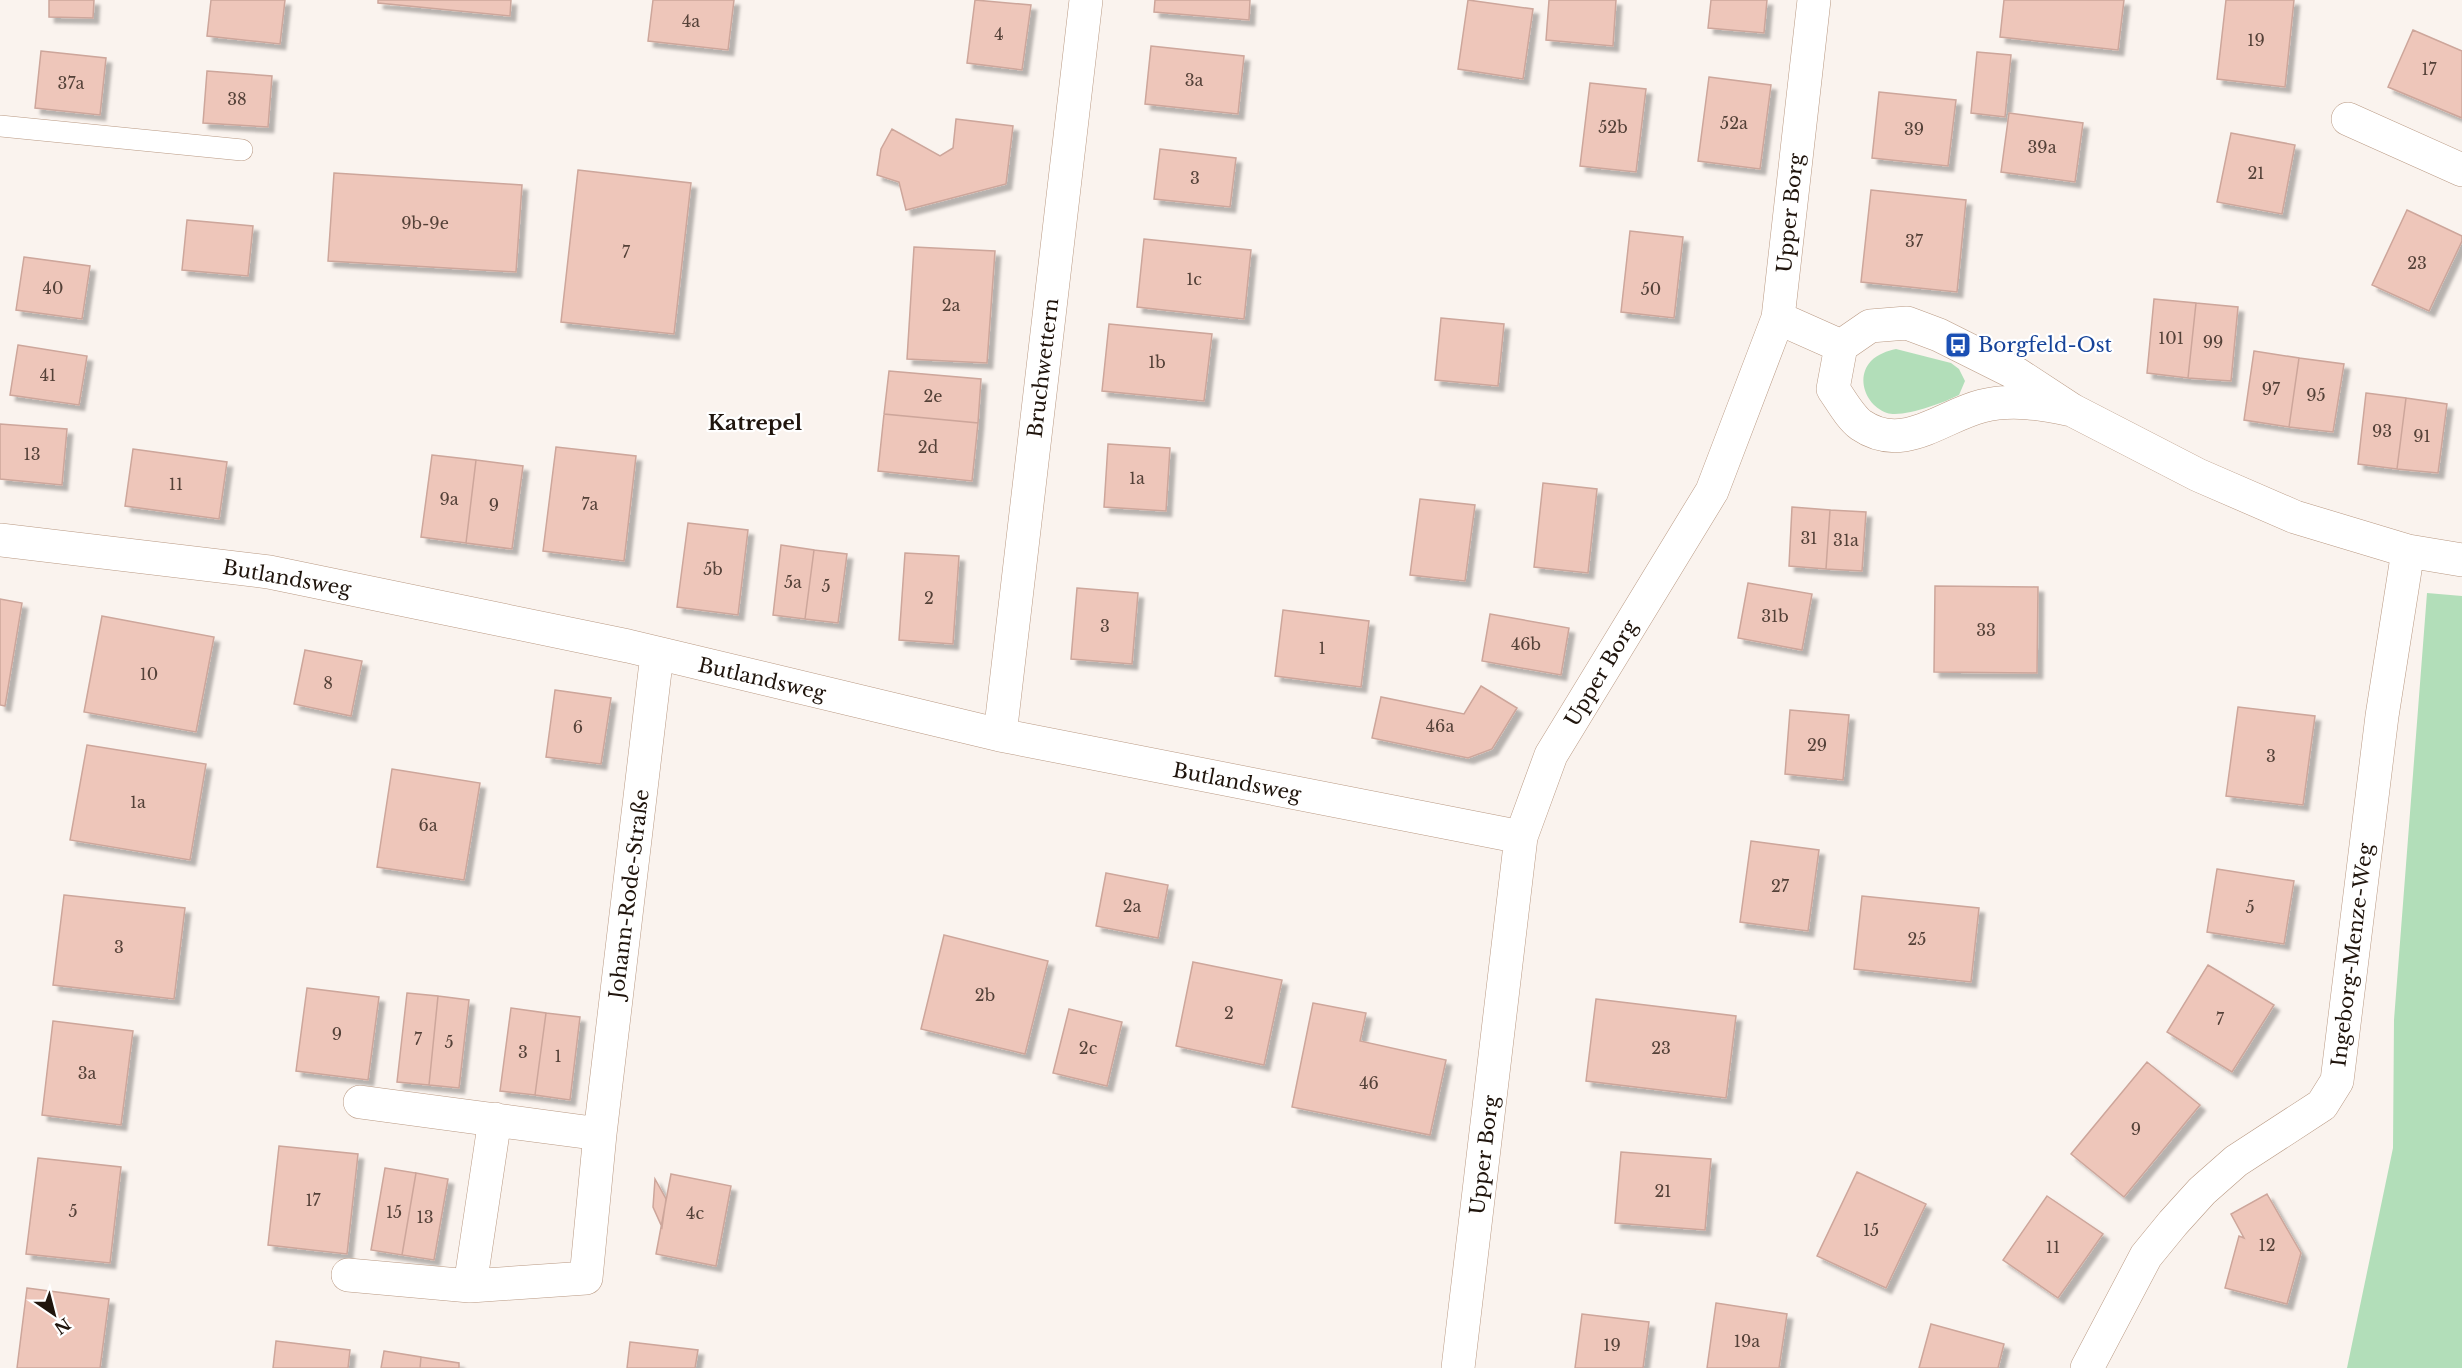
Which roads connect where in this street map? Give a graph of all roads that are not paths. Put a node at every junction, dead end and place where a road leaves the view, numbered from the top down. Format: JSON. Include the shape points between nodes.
{"nodes":[{"id":1,"x":1086,"y":0,"type":"edge"},
{"id":2,"x":1814,"y":0,"type":"edge"},
{"id":3,"x":2348,"y":119,"type":"dead end"},
{"id":4,"x":0,"y":126,"type":"edge"},
{"id":5,"x":242,"y":150,"type":"dead end"},
{"id":6,"x":2462,"y":170,"type":"edge"},
{"id":7,"x":1778,"y":318,"type":"junction"},
{"id":8,"x":1841,"y":346,"type":"junction"},
{"id":9,"x":2072,"y":411,"type":"junction"},
{"id":10,"x":0,"y":540,"type":"edge"},
{"id":11,"x":2408,"y":551,"type":"junction"},
{"id":12,"x":2462,"y":560,"type":"edge"},
{"id":13,"x":657,"y":654,"type":"junction"},
{"id":14,"x":1000,"y":735,"type":"junction"},
{"id":15,"x":1521,"y":837,"type":"junction"},
{"id":16,"x":360,"y":1102,"type":"dead end"},
{"id":17,"x":495,"y":1119,"type":"junction"},
{"id":18,"x":600,"y":1134,"type":"junction"},
{"id":19,"x":348,"y":1275,"type":"dead end"},
{"id":20,"x":470,"y":1287,"type":"junction"},
{"id":21,"x":1458,"y":1368,"type":"edge"},
{"id":22,"x":2087,"y":1368,"type":"edge"}],
"edges":[{"from":1,"to":14,"type":"street","name":"Bruchwettern"},
{"from":2,"to":7,"type":"street","name":"Upper Borg"},
{"from":3,"to":6,"type":"street"},
{"from":4,"to":5,"type":"lane"},
{"from":7,"to":8,"type":"street"},
{"from":7,"to":15,"type":"street","name":"Upper Borg","via":[[1712,491],[1551,755]]},
{"from":8,"to":9,"type":"street","via":[[1870,326],[1907,323],[2017,374]]},
{"from":8,"to":9,"type":"street","via":[[1833,389],[1861,424],[1882,434],[1906,436],[1982,406],[2031,401]]},
{"from":9,"to":11,"type":"street","via":[[2198,475],[2295,517]]},
{"from":10,"to":13,"type":"street","name":"Butlandsweg","via":[[269,572]]},
{"from":11,"to":12,"type":"street"},
{"from":11,"to":22,"type":"street","name":"Ingeborg-Menze-Weg","via":[[2382,716],[2337,1081],[2322,1105],[2236,1161],[2173,1223],[2146,1256]]},
{"from":13,"to":14,"type":"street","name":"Butlandsweg"},
{"from":13,"to":18,"type":"street","name":"Johann-Rode-Straße"},
{"from":14,"to":15,"type":"street","name":"Butlandsweg"},
{"from":15,"to":21,"type":"street","name":"Upper Borg"},
{"from":16,"to":17,"type":"street"},
{"from":17,"to":18,"type":"street"},
{"from":17,"to":20,"type":"street"},
{"from":18,"to":20,"type":"street","name":"Johann-Rode-Straße","via":[[586,1278]]},
{"from":19,"to":20,"type":"street","name":"Johann-Rode-Straße"}]}
